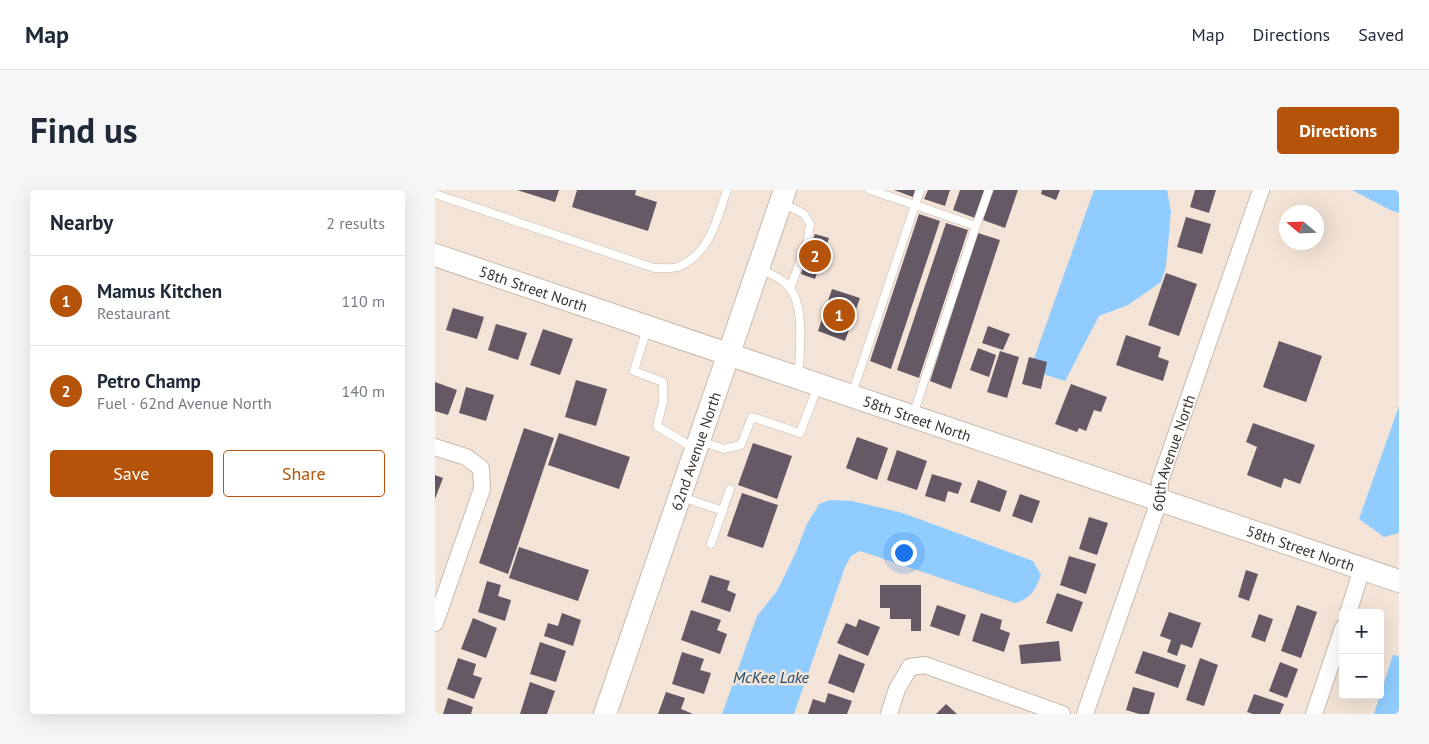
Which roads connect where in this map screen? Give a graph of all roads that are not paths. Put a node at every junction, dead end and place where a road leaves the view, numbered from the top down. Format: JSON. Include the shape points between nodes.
{"nodes":[{"id":1,"x":727,"y":190,"type":"edge"},
{"id":2,"x":870,"y":190,"type":"edge"},
{"id":3,"x":920,"y":190,"type":"edge"},
{"id":4,"x":989,"y":190,"type":"edge"},
{"id":5,"x":1261,"y":190,"type":"edge"},
{"id":6,"x":435,"y":194,"type":"edge"},
{"id":7,"x":783,"y":196,"type":"edge"},
{"id":8,"x":915,"y":205,"type":"junction"},
{"id":9,"x":977,"y":226,"type":"junction"},
{"id":10,"x":435,"y":255,"type":"edge"},
{"id":11,"x":759,"y":268,"type":"junction"},
{"id":12,"x":790,"y":289,"type":"junction"},
{"id":13,"x":647,"y":326,"type":"junction"},
{"id":14,"x":730,"y":354,"type":"junction"},
{"id":15,"x":809,"y":381,"type":"junction"},
{"id":16,"x":851,"y":396,"type":"junction"},
{"id":17,"x":912,"y":417,"type":"junction"},
{"id":18,"x":698,"y":446,"type":"junction"},
{"id":19,"x":435,"y":447,"type":"edge"},
{"id":20,"x":730,"y":489,"type":"dead end"},
{"id":21,"x":681,"y":496,"type":"junction"},
{"id":22,"x":1159,"y":501,"type":"junction"},
{"id":23,"x":723,"y":511,"type":"junction"},
{"id":24,"x":711,"y":544,"type":"dead end"},
{"id":25,"x":1362,"y":569,"type":"junction"},
{"id":26,"x":1399,"y":581,"type":"edge"},
{"id":27,"x":1349,"y":609,"type":"edge"},
{"id":28,"x":435,"y":623,"type":"edge"},
{"id":29,"x":1339,"y":640,"type":"edge"},
{"id":30,"x":605,"y":714,"type":"edge"},
{"id":31,"x":889,"y":714,"type":"edge"},
{"id":32,"x":1062,"y":714,"type":"edge"},
{"id":33,"x":1085,"y":714,"type":"edge"},
{"id":34,"x":1315,"y":714,"type":"edge"}],
"edges":[{"from":1,"to":6,"type":"lane","via":[[711,238],[697,255],[677,268],[654,268]]},
{"from":2,"to":8,"type":"lane"},
{"from":3,"to":8,"type":"lane"},
{"from":4,"to":9,"type":"lane"},
{"from":5,"to":22,"type":"street","name":"60th Avenue North","via":[[1160,481]]},
{"from":7,"to":11,"type":"street","name":"62nd Avenue North"},
{"from":7,"to":12,"type":"lane","via":[[804,214],[810,224]]},
{"from":8,"to":9,"type":"lane"},
{"from":8,"to":16,"type":"lane"},
{"from":9,"to":17,"type":"lane"},
{"from":10,"to":13,"type":"street","name":"58th Street North"},
{"from":11,"to":12,"type":"lane","via":[[786,282]]},
{"from":11,"to":14,"type":"street","name":"62nd Avenue North"},
{"from":12,"to":15,"type":"lane","via":[[801,316]]},
{"from":13,"to":14,"type":"street","name":"58th Street North"},
{"from":13,"to":18,"type":"lane","via":[[634,371],[663,382],[663,402],[657,426]]},
{"from":14,"to":15,"type":"street","name":"58th Street North"},
{"from":14,"to":18,"type":"street","name":"62nd Avenue North"},
{"from":15,"to":16,"type":"street","name":"58th Street North"},
{"from":15,"to":18,"type":"lane","via":[[801,433],[752,417],[741,445],[724,449]]},
{"from":16,"to":17,"type":"street","name":"58th Street North"},
{"from":17,"to":22,"type":"street","name":"58th Street North"},
{"from":18,"to":21,"type":"street","name":"62nd Avenue North"},
{"from":19,"to":28,"type":"street","via":[[466,457],[481,468],[482,489]]},
{"from":20,"to":23,"type":"lane"},
{"from":21,"to":23,"type":"lane"},
{"from":21,"to":30,"type":"street","name":"62nd Avenue North"},
{"from":22,"to":25,"type":"street","name":"58th Street North"},
{"from":22,"to":33,"type":"street","name":"60th Avenue North"},
{"from":23,"to":24,"type":"lane"},
{"from":25,"to":26,"type":"street","name":"58th Street North"},
{"from":25,"to":27,"type":"street"},
{"from":29,"to":34,"type":"street"},
{"from":31,"to":32,"type":"street","via":[[897,689],[910,667],[925,665]]}]}
